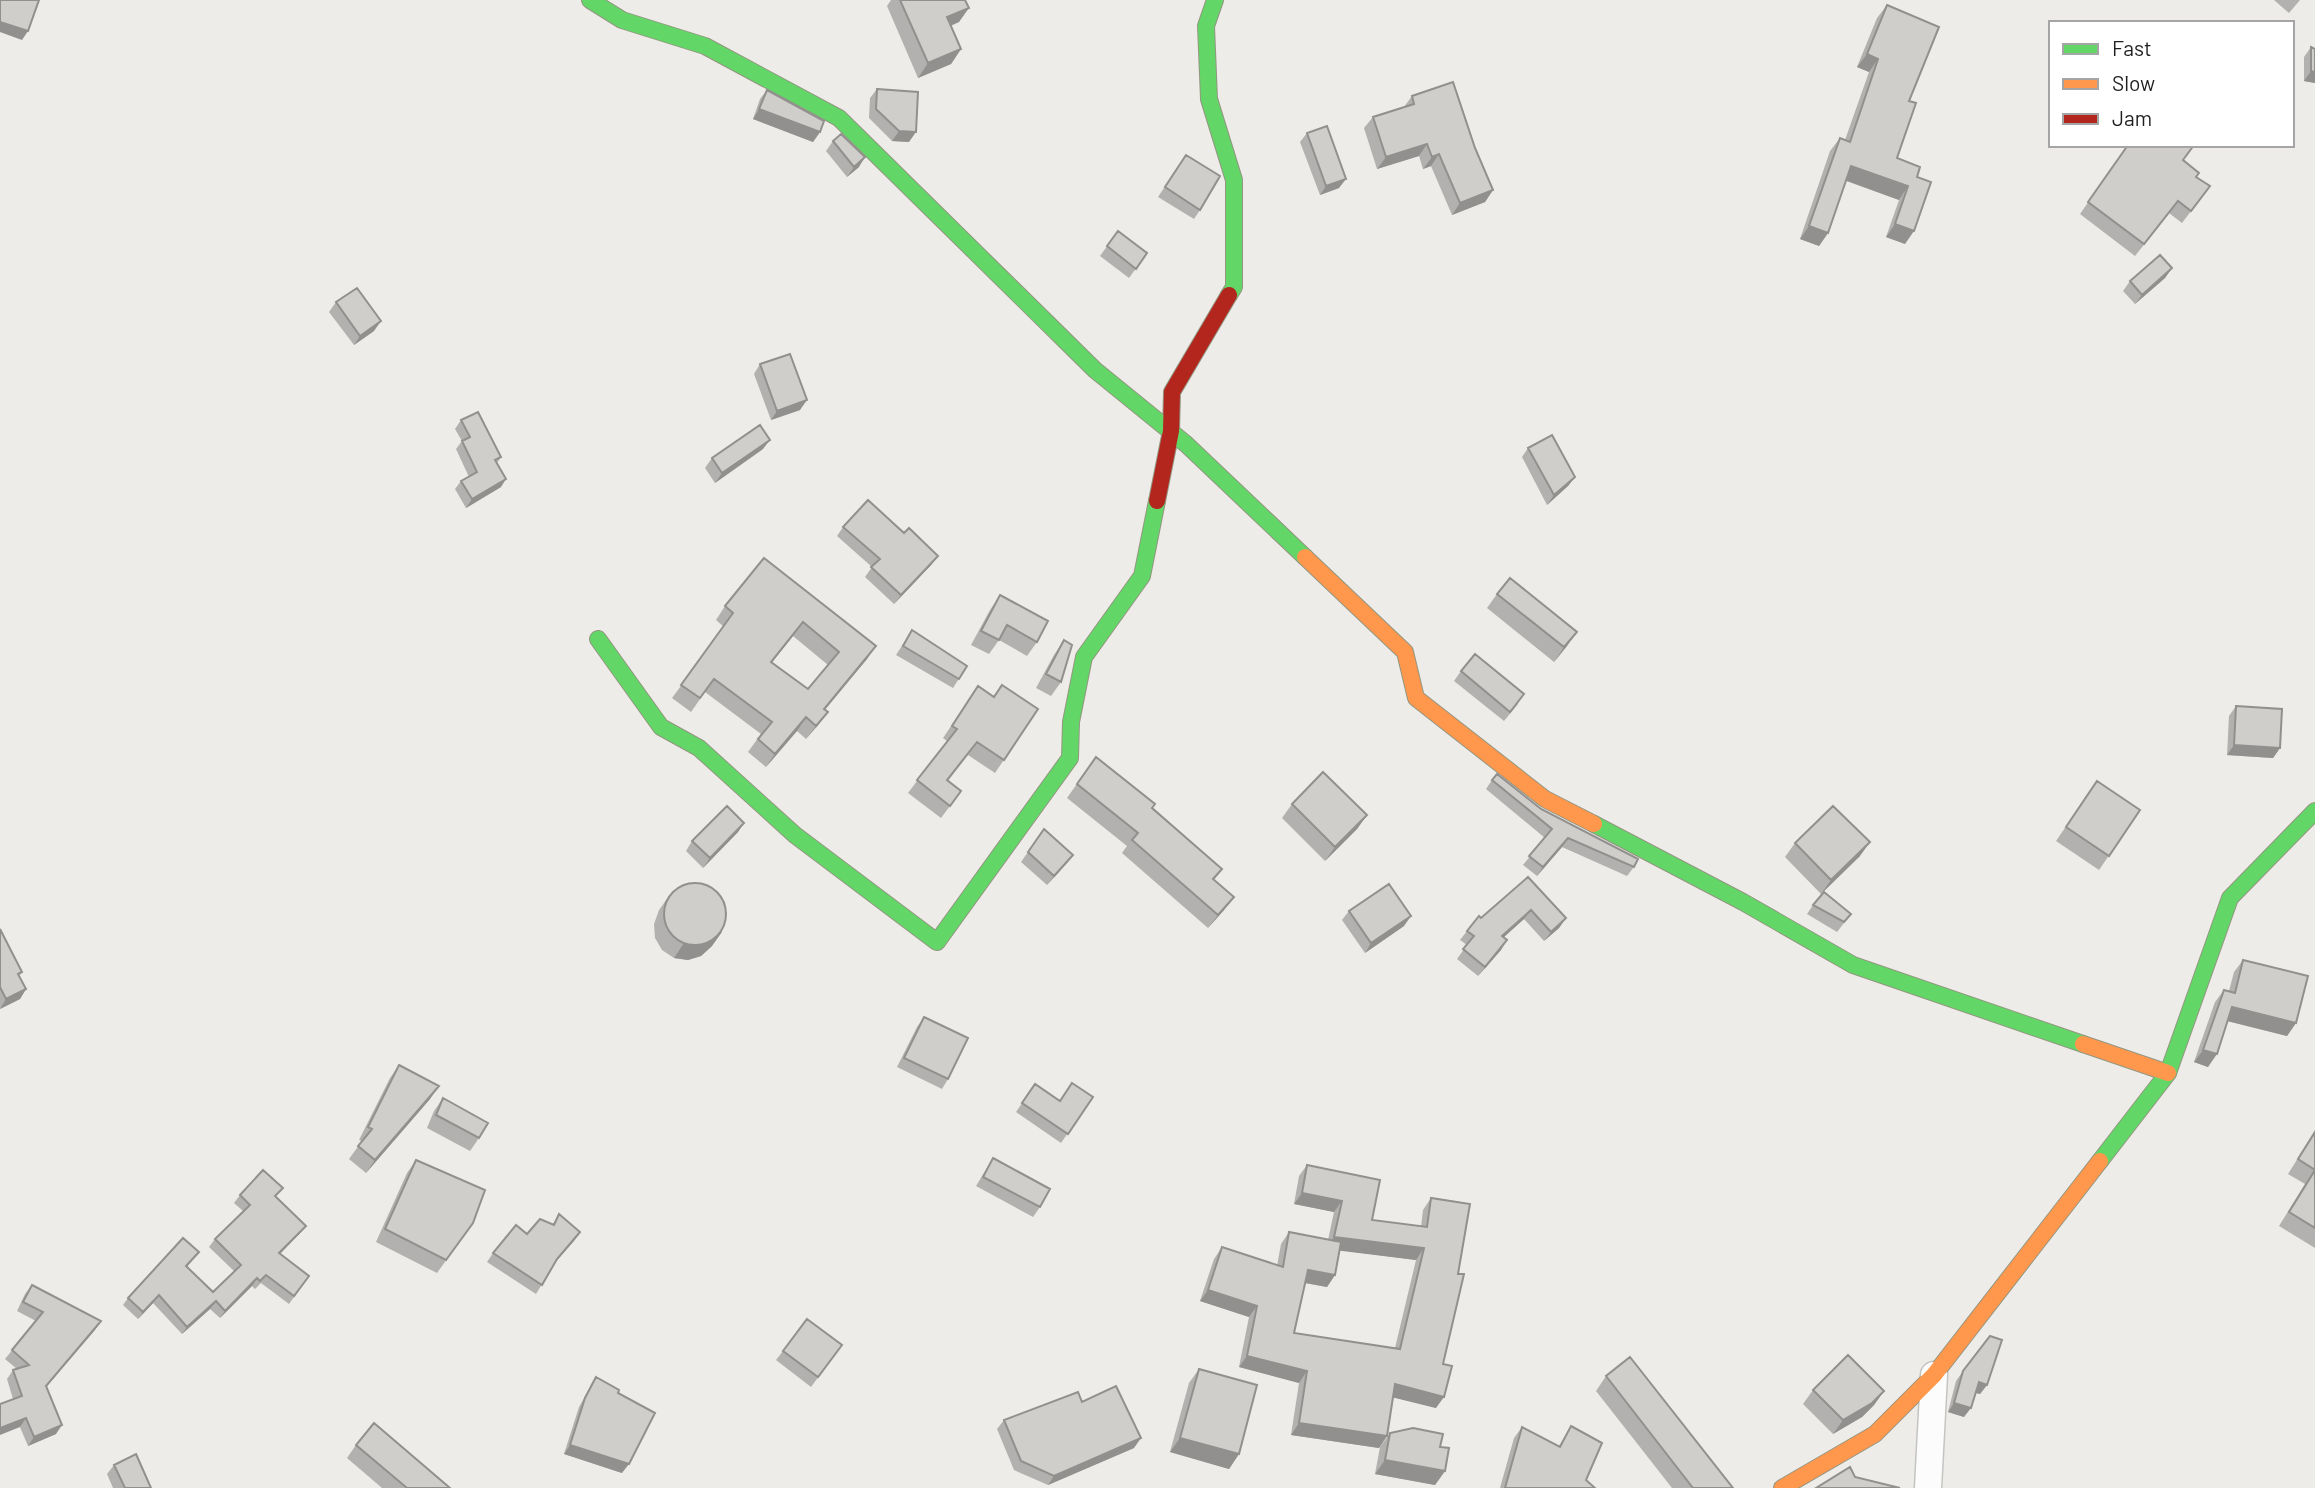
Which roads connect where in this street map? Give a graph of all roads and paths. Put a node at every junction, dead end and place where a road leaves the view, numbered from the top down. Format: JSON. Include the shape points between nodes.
{"nodes":[{"id":1,"x":590,"y":0,"type":"edge"},
{"id":2,"x":1214,"y":0,"type":"edge"},
{"id":3,"x":1171,"y":431,"type":"junction"},
{"id":4,"x":598,"y":639,"type":"dead end"},
{"id":5,"x":2315,"y":811,"type":"edge"},
{"id":6,"x":2168,"y":1073,"type":"junction"},
{"id":7,"x":1934,"y":1375,"type":"junction"},
{"id":8,"x":1782,"y":1488,"type":"edge"},
{"id":9,"x":1928,"y":1488,"type":"edge"}],
"edges":[{"from":1,"to":3,"type":"street","via":[[622,20],[705,46],[839,118],[1095,370]]},
{"from":2,"to":3,"type":"street","via":[[1206,26],[1209,99],[1234,180],[1234,287],[1172,392]]},
{"from":3,"to":4,"type":"street","via":[[1142,576],[1084,657],[1071,722],[1070,758],[937,942],[795,835],[699,748],[661,727]]},
{"from":3,"to":6,"type":"street","via":[[1405,652],[1416,698],[1545,799],[1853,965]]},
{"from":5,"to":6,"type":"street","via":[[2230,898]]},
{"from":6,"to":7,"type":"street"},
{"from":7,"to":8,"type":"street","via":[[1875,1434]]},
{"from":7,"to":9,"type":"street"}]}
